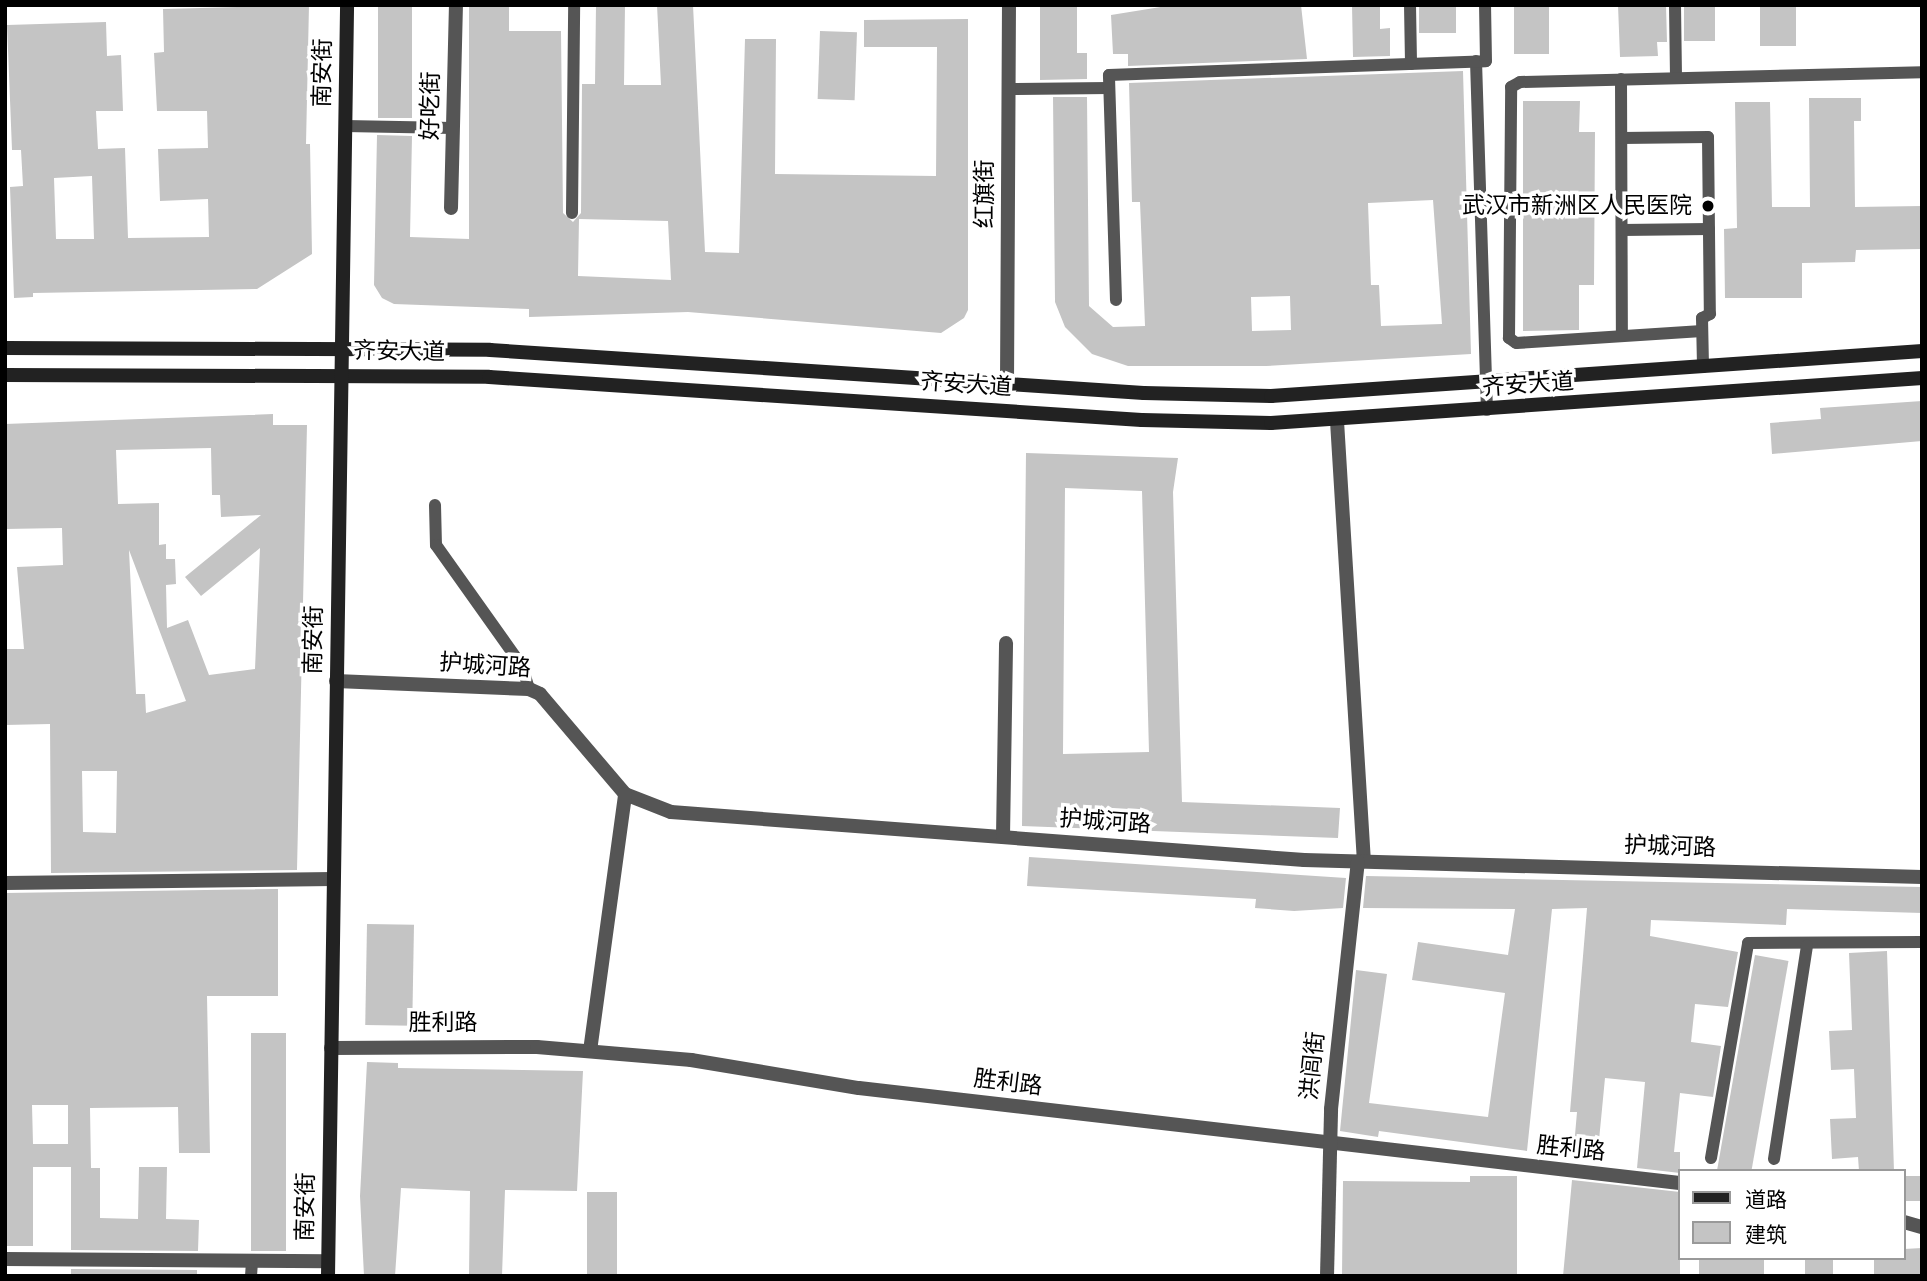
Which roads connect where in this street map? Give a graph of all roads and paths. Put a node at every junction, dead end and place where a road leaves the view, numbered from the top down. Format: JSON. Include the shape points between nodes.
{"nodes":[{"id":1,"x":347,"y":5,"type":"edge"},
{"id":2,"x":456,"y":5,"type":"edge"},
{"id":3,"x":574,"y":5,"type":"edge"},
{"id":4,"x":1009,"y":5,"type":"edge"},
{"id":5,"x":1410,"y":5,"type":"edge"},
{"id":6,"x":1485,"y":5,"type":"edge"},
{"id":7,"x":1675,"y":5,"type":"edge"},
{"id":8,"x":1476,"y":61,"type":"junction"},
{"id":9,"x":1411,"y":64,"type":"junction"},
{"id":10,"x":1922,"y":72,"type":"edge"},
{"id":11,"x":1676,"y":78,"type":"junction"},
{"id":12,"x":1621,"y":79,"type":"junction"},
{"id":13,"x":1109,"y":88,"type":"junction"},
{"id":14,"x":1009,"y":89,"type":"junction"},
{"id":15,"x":345,"y":126,"type":"junction"},
{"id":16,"x":453,"y":128,"type":"junction"},
{"id":17,"x":1622,"y":138,"type":"junction"},
{"id":18,"x":452,"y":208,"type":"dead end"},
{"id":19,"x":572,"y":213,"type":"dead end"},
{"id":20,"x":1709,"y":229,"type":"junction"},
{"id":21,"x":1622,"y":230,"type":"junction"},
{"id":22,"x":1116,"y":300,"type":"dead end"},
{"id":23,"x":1702,"y":331,"type":"junction"},
{"id":24,"x":1622,"y":336,"type":"junction"},
{"id":25,"x":341,"y":346,"type":"junction"},
{"id":26,"x":5,"y":348,"type":"edge"},
{"id":27,"x":1922,"y":351,"type":"edge"},
{"id":28,"x":1703,"y":367,"type":"junction"},
{"id":29,"x":341,"y":373,"type":"junction"},
{"id":30,"x":5,"y":375,"type":"edge"},
{"id":31,"x":1922,"y":378,"type":"edge"},
{"id":32,"x":1007,"y":384,"type":"junction"},
{"id":33,"x":1487,"y":384,"type":"junction"},
{"id":34,"x":1487,"y":411,"type":"junction"},
{"id":35,"x":1337,"y":421,"type":"junction"},
{"id":36,"x":435,"y":505,"type":"dead end"},
{"id":37,"x":1006,"y":643,"type":"dead end"},
{"id":38,"x":336,"y":681,"type":"junction"},
{"id":39,"x":529,"y":688,"type":"junction"},
{"id":40,"x":625,"y":794,"type":"junction"},
{"id":41,"x":1003,"y":837,"type":"junction"},
{"id":42,"x":1361,"y":861,"type":"junction"},
{"id":43,"x":1922,"y":877,"type":"edge"},
{"id":44,"x":333,"y":879,"type":"junction"},
{"id":45,"x":5,"y":883,"type":"edge"},
{"id":46,"x":1922,"y":942,"type":"edge"},
{"id":47,"x":1807,"y":946,"type":"junction"},
{"id":48,"x":331,"y":1048,"type":"junction"},
{"id":49,"x":590,"y":1051,"type":"junction"},
{"id":50,"x":1329,"y":1146,"type":"junction"},
{"id":51,"x":1711,"y":1157,"type":"dead end"},
{"id":52,"x":1774,"y":1159,"type":"dead end"},
{"id":53,"x":1678,"y":1183,"type":"edge"},
{"id":54,"x":5,"y":1259,"type":"edge"},
{"id":55,"x":251,"y":1261,"type":"junction"},
{"id":56,"x":328,"y":1268,"type":"edge"},
{"id":57,"x":251,"y":1276,"type":"edge"},
{"id":58,"x":1327,"y":1276,"type":"edge"}],
"edges":[{"from":1,"to":15,"type":"main road","name":"南安街"},
{"from":2,"to":16,"type":"street","name":"好吃街"},
{"from":3,"to":19,"type":"lane"},
{"from":4,"to":14,"type":"street","name":"红旗街"},
{"from":5,"to":9,"type":"lane"},
{"from":6,"to":8,"type":"lane","via":[[1486,61]]},
{"from":7,"to":11,"type":"lane"},
{"from":8,"to":9,"type":"lane"},
{"from":8,"to":33,"type":"lane"},
{"from":9,"to":13,"type":"lane","via":[[1109,75]]},
{"from":10,"to":11,"type":"lane"},
{"from":11,"to":12,"type":"lane"},
{"from":12,"to":17,"type":"lane"},
{"from":12,"to":24,"type":"lane","via":[[1520,82],[1511,87],[1507,99],[1509,338],[1516,343]]},
{"from":13,"to":14,"type":"lane"},
{"from":13,"to":22,"type":"lane"},
{"from":14,"to":32,"type":"street","name":"红旗街"},
{"from":15,"to":16,"type":"lane"},
{"from":15,"to":25,"type":"main road","name":"南安街"},
{"from":16,"to":18,"type":"street","name":"好吃街"},
{"from":17,"to":20,"type":"lane","via":[[1708,137]]},
{"from":17,"to":21,"type":"lane"},
{"from":20,"to":21,"type":"lane"},
{"from":20,"to":23,"type":"lane","via":[[1710,314],[1702,318]]},
{"from":21,"to":24,"type":"lane"},
{"from":23,"to":24,"type":"lane"},
{"from":23,"to":28,"type":"lane"},
{"from":25,"to":26,"type":"main road","name":"齐安大道"},
{"from":25,"to":29,"type":"main road","name":"南安街"},
{"from":25,"to":32,"type":"main road","name":"齐安大道","via":[[607,356]]},
{"from":27,"to":28,"type":"main road","name":"齐安大道"},
{"from":28,"to":33,"type":"main road","name":"齐安大道"},
{"from":29,"to":30,"type":"main road","name":"齐安大道"},
{"from":29,"to":35,"type":"main road","name":"齐安大道","via":[[605,383],[1142,420]]},
{"from":29,"to":38,"type":"main road","name":"南安街"},
{"from":31,"to":34,"type":"main road","name":"齐安大道"},
{"from":32,"to":33,"type":"main road","name":"齐安大道","via":[[1245,396]]},
{"from":33,"to":34,"type":"lane"},
{"from":34,"to":35,"type":"main road","name":"齐安大道"},
{"from":35,"to":42,"type":"street","name":"洪闾街"},
{"from":36,"to":39,"type":"lane","via":[[436,545],[522,666]]},
{"from":37,"to":41,"type":"street"},
{"from":38,"to":39,"type":"street","name":"护城河路"},
{"from":38,"to":44,"type":"main road","name":"南安街"},
{"from":39,"to":40,"type":"street","name":"护城河路","via":[[540,694]]},
{"from":40,"to":41,"type":"street","name":"护城河路","via":[[671,812]]},
{"from":40,"to":49,"type":"street"},
{"from":41,"to":42,"type":"street","name":"护城河路"},
{"from":42,"to":43,"type":"street","name":"护城河路"},
{"from":42,"to":50,"type":"street","name":"洪闾街"},
{"from":44,"to":45,"type":"street"},
{"from":44,"to":48,"type":"main road","name":"南安街"},
{"from":46,"to":47,"type":"lane","via":[[1845,938]]},
{"from":47,"to":51,"type":"lane","via":[[1748,943]]},
{"from":47,"to":52,"type":"lane"},
{"from":48,"to":49,"type":"street","name":"胜利路"},
{"from":48,"to":56,"type":"main road","name":"南安街"},
{"from":49,"to":50,"type":"street","name":"胜利路"},
{"from":50,"to":53,"type":"street","name":"胜利路"},
{"from":50,"to":58,"type":"street","name":"洪闾街"},
{"from":54,"to":55,"type":"street"},
{"from":55,"to":56,"type":"street"},
{"from":55,"to":57,"type":"lane"}]}
